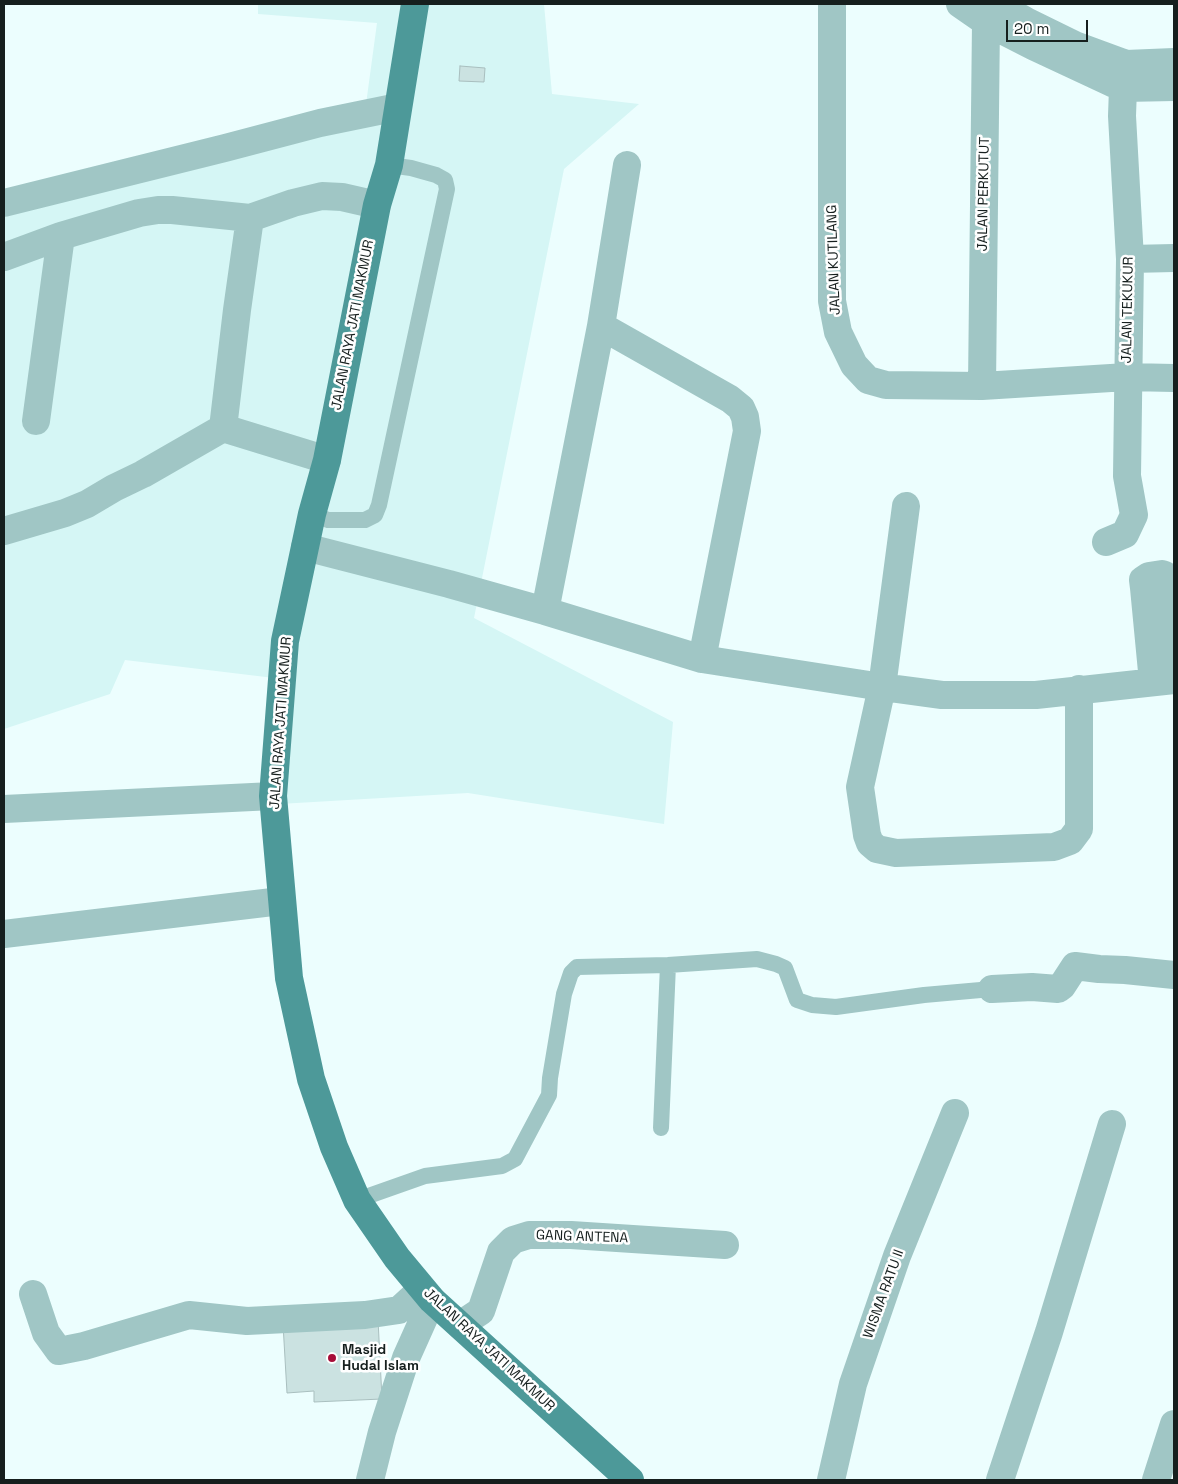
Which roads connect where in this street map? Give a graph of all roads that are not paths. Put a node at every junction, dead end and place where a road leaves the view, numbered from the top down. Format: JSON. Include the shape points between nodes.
{"nodes":[{"id":1,"x":415,"y":4,"type":"edge"},
{"id":2,"x":832,"y":4,"type":"edge"},
{"id":3,"x":960,"y":4,"type":"edge"},
{"id":4,"x":993,"y":10,"type":"edge"},
{"id":5,"x":1020,"y":12,"type":"edge"},
{"id":6,"x":1174,"y":62,"type":"edge"},
{"id":7,"x":1125,"y":76,"type":"junction"},
{"id":8,"x":1174,"y":86,"type":"edge"},
{"id":9,"x":398,"y":107,"type":"junction"},
{"id":10,"x":627,"y":165,"type":"dead end"},
{"id":11,"x":389,"y":166,"type":"junction"},
{"id":12,"x":4,"y":203,"type":"edge"},
{"id":13,"x":377,"y":204,"type":"junction"},
{"id":14,"x":250,"y":218,"type":"junction"},
{"id":15,"x":62,"y":236,"type":"junction"},
{"id":16,"x":4,"y":257,"type":"edge"},
{"id":17,"x":1174,"y":258,"type":"edge"},
{"id":18,"x":1130,"y":259,"type":"junction"},
{"id":19,"x":601,"y":326,"type":"junction"},
{"id":20,"x":1127,"y":377,"type":"junction"},
{"id":21,"x":1174,"y":378,"type":"edge"},
{"id":22,"x":982,"y":386,"type":"junction"},
{"id":23,"x":36,"y":421,"type":"dead end"},
{"id":24,"x":224,"y":428,"type":"junction"},
{"id":25,"x":327,"y":460,"type":"junction"},
{"id":26,"x":906,"y":506,"type":"dead end"},
{"id":27,"x":312,"y":514,"type":"junction"},
{"id":28,"x":4,"y":531,"type":"edge"},
{"id":29,"x":1106,"y":542,"type":"dead end"},
{"id":30,"x":305,"y":546,"type":"junction"},
{"id":31,"x":545,"y":611,"type":"junction"},
{"id":32,"x":702,"y":659,"type":"junction"},
{"id":33,"x":1167,"y":677,"type":"edge"},
{"id":34,"x":882,"y":687,"type":"junction"},
{"id":35,"x":1079,"y":689,"type":"junction"},
{"id":36,"x":273,"y":796,"type":"junction"},
{"id":37,"x":4,"y":809,"type":"edge"},
{"id":38,"x":282,"y":901,"type":"junction"},
{"id":39,"x":4,"y":934,"type":"edge"},
{"id":40,"x":668,"y":965,"type":"junction"},
{"id":41,"x":1174,"y":975,"type":"edge"},
{"id":42,"x":992,"y":989,"type":"joint"},
{"id":43,"x":955,"y":1113,"type":"dead end"},
{"id":44,"x":1112,"y":1124,"type":"dead end"},
{"id":45,"x":661,"y":1128,"type":"dead end"},
{"id":46,"x":357,"y":1200,"type":"junction"},
{"id":47,"x":725,"y":1245,"type":"dead end"},
{"id":48,"x":33,"y":1294,"type":"dead end"},
{"id":49,"x":427,"y":1294,"type":"junction"},
{"id":50,"x":460,"y":1325,"type":"junction"},
{"id":51,"x":1174,"y":1424,"type":"edge"},
{"id":52,"x":370,"y":1480,"type":"edge"},
{"id":53,"x":630,"y":1480,"type":"edge"},
{"id":54,"x":831,"y":1480,"type":"edge"},
{"id":55,"x":1000,"y":1480,"type":"edge"},
{"id":56,"x":1156,"y":1480,"type":"edge"}],
"edges":[{"from":1,"to":9,"type":"main road","name":"JALAN RAYA JATI MAKMUR"},
{"from":2,"to":22,"type":"street","name":"JALAN KUTILANG","via":[[832,301],[838,332],[854,365],[868,380],[886,385]]},
{"from":3,"to":4,"type":"street"},
{"from":4,"to":5,"type":"street"},
{"from":4,"to":7,"type":"street","via":[[1033,46]]},
{"from":4,"to":22,"type":"street","name":"JALAN PERKUTUT"},
{"from":5,"to":7,"type":"street"},
{"from":6,"to":7,"type":"street"},
{"from":7,"to":8,"type":"street"},
{"from":7,"to":18,"type":"street","name":"JALAN TEKUKUR","via":[[1122,116]]},
{"from":9,"to":11,"type":"main road","name":"JALAN RAYA JATI MAKMUR"},
{"from":9,"to":12,"type":"street","via":[[320,123]]},
{"from":10,"to":19,"type":"street"},
{"from":11,"to":13,"type":"main road","name":"JALAN RAYA JATI MAKMUR"},
{"from":11,"to":27,"type":"lane","via":[[436,175],[445,180],[448,190],[380,505],[375,515],[365,520],[328,520]]},
{"from":13,"to":14,"type":"street","via":[[322,196]]},
{"from":13,"to":25,"type":"main road","name":"JALAN RAYA JATI MAKMUR"},
{"from":14,"to":15,"type":"street","via":[[158,210]]},
{"from":14,"to":24,"type":"street"},
{"from":15,"to":16,"type":"street"},
{"from":15,"to":23,"type":"street"},
{"from":17,"to":18,"type":"street"},
{"from":18,"to":20,"type":"street","name":"JALAN TEKUKUR"},
{"from":19,"to":31,"type":"street"},
{"from":19,"to":32,"type":"street","via":[[730,399],[746,417],[748,431]]},
{"from":20,"to":21,"type":"street","name":"JALAN KUTILANG"},
{"from":20,"to":22,"type":"street","name":"JALAN KUTILANG"},
{"from":20,"to":29,"type":"street","name":"JALAN TEKUKUR","via":[[1126,476],[1134,515],[1125,534]]},
{"from":24,"to":25,"type":"street"},
{"from":24,"to":28,"type":"street","via":[[87,504],[65,514]]},
{"from":25,"to":27,"type":"main road","name":"JALAN RAYA JATI MAKMUR"},
{"from":26,"to":34,"type":"street"},
{"from":27,"to":30,"type":"main road","name":"JALAN RAYA JATI MAKMUR"},
{"from":30,"to":31,"type":"street"},
{"from":30,"to":36,"type":"main road","name":"JALAN RAYA JATI MAKMUR","via":[[285,641]]},
{"from":31,"to":32,"type":"street"},
{"from":32,"to":34,"type":"street"},
{"from":33,"to":35,"type":"street"},
{"from":34,"to":35,"type":"street","via":[[942,695],[1036,695]]},
{"from":34,"to":35,"type":"street","via":[[860,788],[870,843],[877,850],[896,853],[1054,847],[1070,841],[1079,829]]},
{"from":36,"to":37,"type":"street"},
{"from":36,"to":38,"type":"main road","name":"JALAN RAYA JATI MAKMUR"},
{"from":38,"to":39,"type":"street"},
{"from":38,"to":46,"type":"main road","name":"JALAN RAYA JATI MAKMUR","via":[[289,978],[311,1079],[334,1147]]},
{"from":40,"to":42,"type":"lane","via":[[757,959],[776,964],[785,968],[797,1000],[820,1006],[836,1007]]},
{"from":40,"to":45,"type":"lane"},
{"from":40,"to":46,"type":"lane","via":[[577,967],[571,973],[564,994],[549,1095],[515,1159],[502,1166],[425,1176]]},
{"from":41,"to":42,"type":"street","via":[[1075,966],[1058,989]]},
{"from":43,"to":54,"type":"street","name":"WISMA RATU II","via":[[897,1256],[853,1384]]},
{"from":44,"to":55,"type":"street"},
{"from":46,"to":49,"type":"main road","name":"JALAN RAYA JATI MAKMUR","via":[[397,1258]]},
{"from":47,"to":50,"type":"street","name":"GANG ANTENA","via":[[529,1235],[513,1240],[501,1252],[481,1311]]},
{"from":48,"to":49,"type":"street","via":[[46,1333],[58,1351],[189,1316],[247,1321],[365,1315],[399,1310]]},
{"from":49,"to":50,"type":"main road","name":"JALAN RAYA JATI MAKMUR"},
{"from":49,"to":52,"type":"street","via":[[382,1432]]},
{"from":50,"to":53,"type":"main road","name":"JALAN RAYA JATI MAKMUR"},
{"from":51,"to":56,"type":"street"}]}
